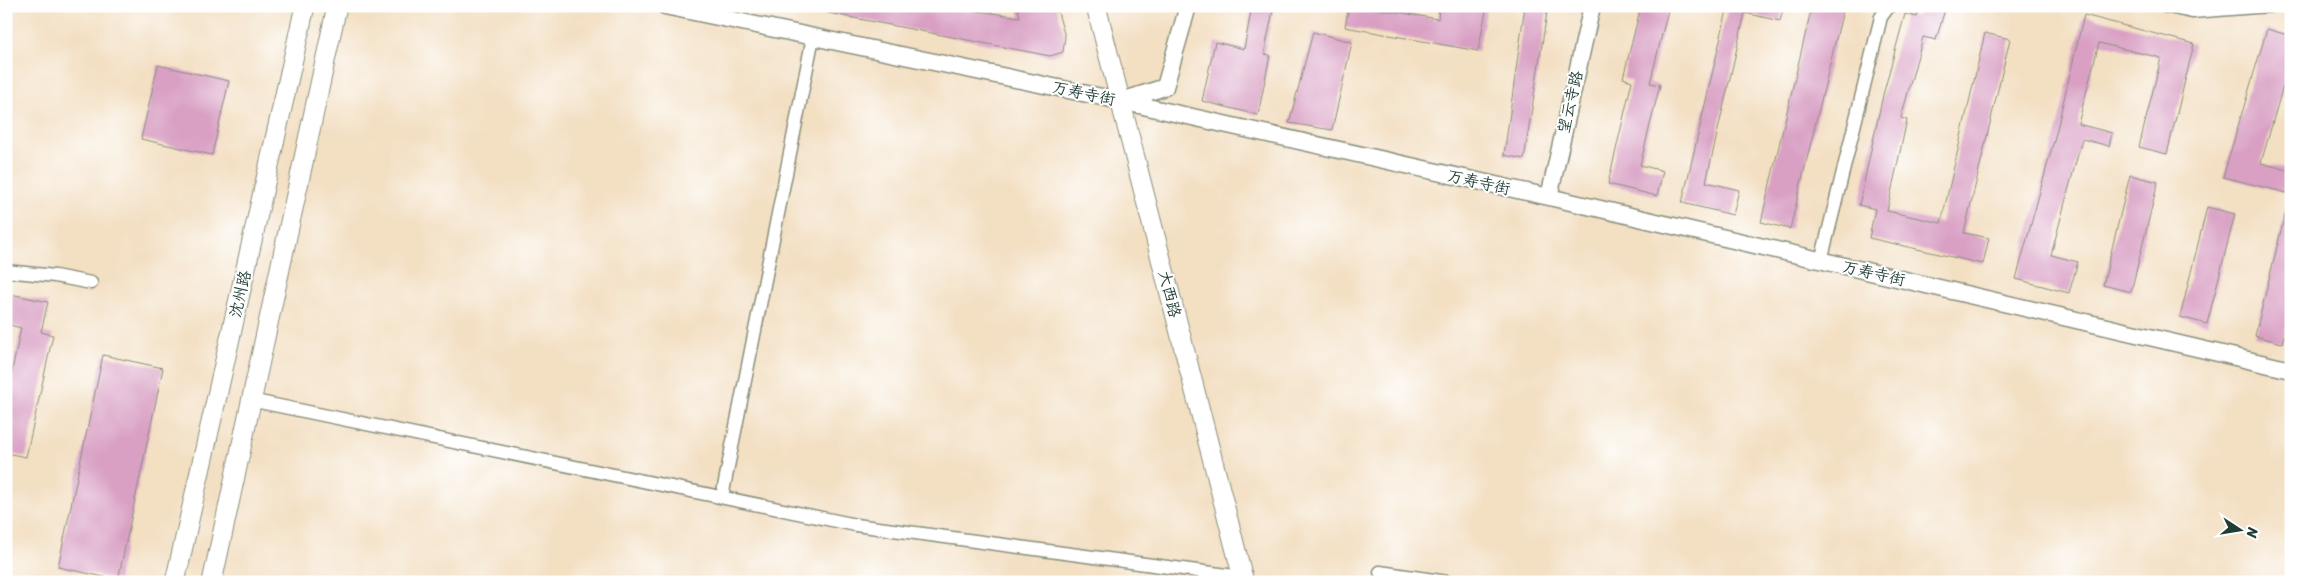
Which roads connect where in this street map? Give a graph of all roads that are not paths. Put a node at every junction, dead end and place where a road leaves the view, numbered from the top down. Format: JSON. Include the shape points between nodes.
{"nodes":[{"id":1,"x":305,"y":6,"type":"edge"},
{"id":2,"x":337,"y":6,"type":"edge"},
{"id":3,"x":665,"y":6,"type":"edge"},
{"id":4,"x":1096,"y":6,"type":"edge"},
{"id":5,"x":1188,"y":6,"type":"edge"},
{"id":6,"x":1592,"y":6,"type":"edge"},
{"id":7,"x":1889,"y":6,"type":"edge"},
{"id":8,"x":2164,"y":6,"type":"edge"},
{"id":9,"x":2269,"y":6,"type":"edge"},
{"id":10,"x":813,"y":37,"type":"junction"},
{"id":11,"x":1121,"y":101,"type":"junction"},
{"id":12,"x":1549,"y":198,"type":"junction"},
{"id":13,"x":1821,"y":261,"type":"junction"},
{"id":14,"x":6,"y":271,"type":"edge"},
{"id":15,"x":91,"y":283,"type":"dead end"},
{"id":16,"x":2291,"y":370,"type":"edge"},
{"id":17,"x":250,"y":400,"type":"junction"},
{"id":18,"x":722,"y":498,"type":"junction"},
{"id":19,"x":1380,"y":572,"type":"dead end"},
{"id":20,"x":1243,"y":579,"type":"edge"},
{"id":21,"x":175,"y":582,"type":"edge"},
{"id":22,"x":212,"y":582,"type":"edge"},
{"id":23,"x":1447,"y":582,"type":"edge"}],
"edges":[{"from":1,"to":21,"type":"main road","name":"沈州路"},
{"from":2,"to":17,"type":"main road","name":"沈州路"},
{"from":3,"to":10,"type":"street","name":"万寿寺街"},
{"from":4,"to":11,"type":"main road","name":"大西路"},
{"from":5,"to":11,"type":"street","via":[[1165,87]]},
{"from":6,"to":12,"type":"street","name":"望云寺路"},
{"from":7,"to":13,"type":"street","via":[[1881,17]]},
{"from":8,"to":9,"type":"street","via":[[2192,12]]},
{"from":10,"to":11,"type":"street","name":"万寿寺街"},
{"from":10,"to":18,"type":"street"},
{"from":11,"to":12,"type":"street","name":"万寿寺街"},
{"from":11,"to":20,"type":"main road","name":"大西路"},
{"from":12,"to":13,"type":"street","name":"万寿寺街"},
{"from":13,"to":16,"type":"street","name":"万寿寺街"},
{"from":14,"to":15,"type":"street"},
{"from":17,"to":18,"type":"street"},
{"from":17,"to":22,"type":"main road","name":"沈州路"},
{"from":18,"to":20,"type":"street","via":[[856,525]]},
{"from":19,"to":23,"type":"street"}]}
